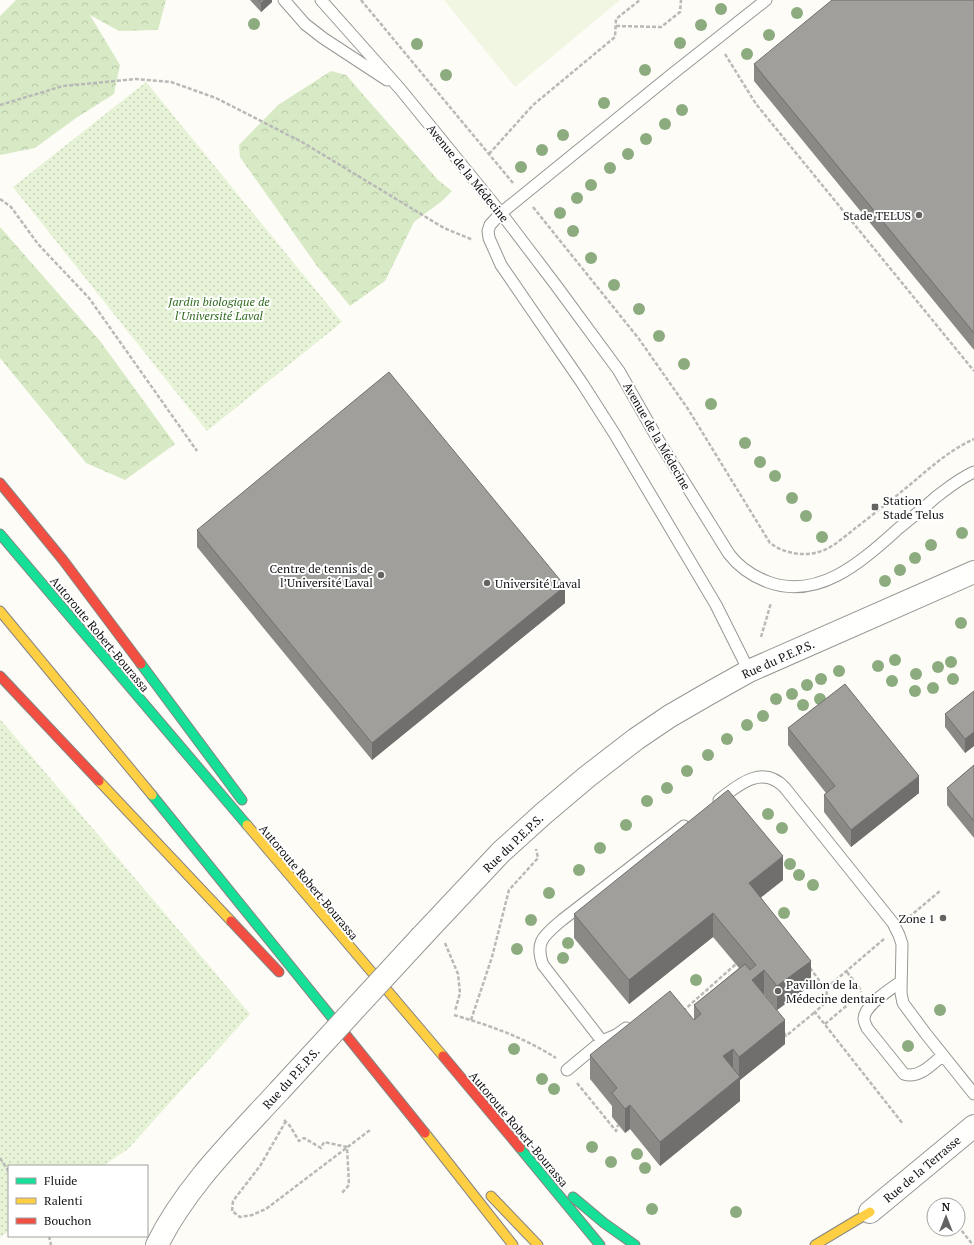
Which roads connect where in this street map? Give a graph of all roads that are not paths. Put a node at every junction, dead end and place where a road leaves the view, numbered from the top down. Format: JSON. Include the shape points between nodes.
{"nodes":[{"id":1,"x":284,"y":0,"type":"edge"},
{"id":2,"x":321,"y":0,"type":"edge"},
{"id":3,"x":766,"y":0,"type":"edge"},
{"id":4,"x":401,"y":90,"type":"junction"},
{"id":5,"x":501,"y":213,"type":"junction"},
{"id":6,"x":974,"y":472,"type":"edge"},
{"id":7,"x":0,"y":483,"type":"edge"},
{"id":8,"x":0,"y":534,"type":"edge"},
{"id":9,"x":974,"y":572,"type":"edge"},
{"id":10,"x":0,"y":611,"type":"edge"},
{"id":11,"x":749,"y":671,"type":"junction"},
{"id":12,"x":0,"y":676,"type":"edge"},
{"id":13,"x":710,"y":807,"type":"edge"},
{"id":14,"x":247,"y":808,"type":"dead end"},
{"id":15,"x":691,"y":821,"type":"edge"},
{"id":16,"x":260,"y":827,"type":"dead end"},
{"id":17,"x":328,"y":922,"type":"junction"},
{"id":18,"x":285,"y":979,"type":"dead end"},
{"id":19,"x":900,"y":982,"type":"junction"},
{"id":20,"x":312,"y":1008,"type":"dead end"},
{"id":21,"x":632,"y":1023,"type":"edge"},
{"id":22,"x":602,"y":1041,"type":"junction"},
{"id":23,"x":943,"y":1055,"type":"junction"},
{"id":24,"x":568,"y":1068,"type":"road end"},
{"id":25,"x":974,"y":1094,"type":"edge"},
{"id":26,"x":404,"y":1106,"type":"junction"},
{"id":27,"x":974,"y":1126,"type":"edge"},
{"id":28,"x":512,"y":1138,"type":"junction"},
{"id":29,"x":463,"y":1167,"type":"dead end"},
{"id":30,"x":484,"y":1189,"type":"dead end"},
{"id":31,"x":870,"y":1212,"type":"junction"},
{"id":32,"x":848,"y":1235,"type":"dead end"},
{"id":33,"x":157,"y":1245,"type":"edge"},
{"id":34,"x":513,"y":1245,"type":"edge"},
{"id":35,"x":538,"y":1245,"type":"edge"},
{"id":36,"x":600,"y":1245,"type":"edge"},
{"id":37,"x":635,"y":1245,"type":"edge"},
{"id":38,"x":815,"y":1245,"type":"edge"}],
"edges":[{"from":1,"to":4,"type":"lane","name":"Avenue de la Médecine","via":[[305,24],[323,38]]},
{"from":2,"to":4,"type":"lane","name":"Avenue de la Médecine"},
{"from":3,"to":5,"type":"lane"},
{"from":4,"to":5,"type":"lane","name":"Avenue de la Médecine"},
{"from":5,"to":6,"type":"lane","name":"Avenue de la Médecine","via":[[619,371],[729,554],[735,562],[759,579],[777,585],[808,586],[838,576],[876,549],[953,484]]},
{"from":5,"to":11,"type":"lane","via":[[488,231],[501,265],[582,383],[673,531],[716,605]]},
{"from":7,"to":14,"type":"highway","via":[[63,560],[198,738]]},
{"from":8,"to":17,"type":"highway","name":"Autoroute Robert-Bourassa"},
{"from":9,"to":11,"type":"street","name":"Rue du P.E.P.S."},
{"from":10,"to":26,"type":"highway"},
{"from":11,"to":33,"type":"street","name":"Rue du P.E.P.S.","bridge":true,"via":[[670,716],[636,740],[588,776],[501,852],[214,1162],[179,1205]]},
{"from":12,"to":18,"type":"highway"},
{"from":13,"to":19,"type":"lane","via":[[750,779],[760,776],[779,781],[893,923],[902,944]]},
{"from":15,"to":22,"type":"lane","via":[[562,920],[544,936],[539,946],[543,965]]},
{"from":16,"to":17,"type":"highway"},
{"from":17,"to":28,"type":"highway","name":"Autoroute Robert-Bourassa"},
{"from":19,"to":23,"type":"lane","via":[[907,1010]]},
{"from":19,"to":23,"type":"lane","via":[[865,1012],[863,1021],[867,1028],[904,1074],[917,1074]]},
{"from":20,"to":26,"type":"highway"},
{"from":21,"to":22,"type":"lane","via":[[616,1035]]},
{"from":22,"to":24,"type":"lane"},
{"from":23,"to":25,"type":"lane"},
{"from":26,"to":29,"type":"highway"},
{"from":26,"to":34,"type":"highway"},
{"from":27,"to":31,"type":"street","name":"Rue de la Terrasse"},
{"from":28,"to":36,"type":"highway","name":"Autoroute Robert-Bourassa"},
{"from":28,"to":37,"type":"highway","via":[[565,1190]]},
{"from":30,"to":35,"type":"highway"},
{"from":31,"to":32,"type":"highway"},
{"from":31,"to":38,"type":"highway"}]}
